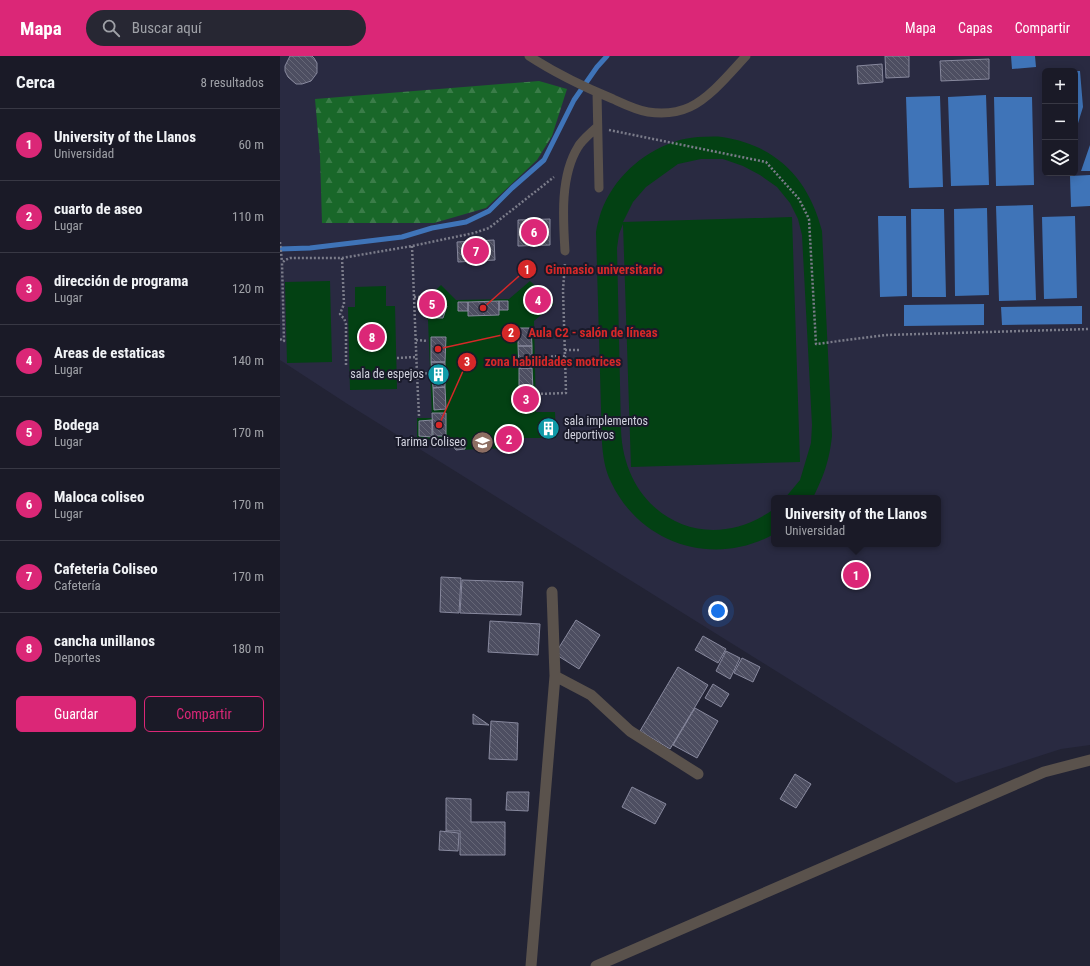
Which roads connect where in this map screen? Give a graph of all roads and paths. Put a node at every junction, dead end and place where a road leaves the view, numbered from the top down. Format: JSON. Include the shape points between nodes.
{"nodes":[{"id":1,"x":529,"y":56,"type":"edge"},
{"id":2,"x":746,"y":56,"type":"edge"},
{"id":3,"x":593,"y":90,"type":"junction"},
{"id":4,"x":597,"y":127,"type":"junction"},
{"id":5,"x":567,"y":172,"type":"junction"},
{"id":6,"x":599,"y":188,"type":"dead end"},
{"id":7,"x":280,"y":242,"type":"edge"},
{"id":8,"x":412,"y":246,"type":"junction"},
{"id":9,"x":565,"y":251,"type":"joint"},
{"id":10,"x":342,"y":258,"type":"junction"},
{"id":11,"x":282,"y":263,"type":"junction"},
{"id":12,"x":414,"y":297,"type":"junction"},
{"id":13,"x":429,"y":297,"type":"dead end"},
{"id":14,"x":1090,"y":329,"type":"edge"},
{"id":15,"x":280,"y":339,"type":"edge"},
{"id":16,"x":416,"y":340,"type":"junction"},
{"id":17,"x":428,"y":341,"type":"dead end"},
{"id":18,"x":565,"y":350,"type":"junction"},
{"id":19,"x":580,"y":350,"type":"dead end"},
{"id":20,"x":565,"y":356,"type":"junction"},
{"id":21,"x":417,"y":357,"type":"junction"},
{"id":22,"x":535,"y":357,"type":"dead end"},
{"id":23,"x":397,"y":358,"type":"dead end"},
{"id":24,"x":346,"y":365,"type":"dead end"},
{"id":25,"x":429,"y":373,"type":"dead end"},
{"id":26,"x":417,"y":374,"type":"junction"},
{"id":27,"x":537,"y":394,"type":"dead end"},
{"id":28,"x":419,"y":416,"type":"dead end"},
{"id":29,"x":552,"y":592,"type":"dead end"},
{"id":30,"x":555,"y":676,"type":"junction"},
{"id":31,"x":1090,"y":760,"type":"edge"},
{"id":32,"x":698,"y":774,"type":"dead end"},
{"id":33,"x":531,"y":966,"type":"edge"},
{"id":34,"x":596,"y":966,"type":"edge"}],
"edges":[{"from":1,"to":3,"type":"lane"},
{"from":2,"to":3,"type":"lane","via":[[705,98],[675,112],[647,112]]},
{"from":3,"to":4,"type":"lane"},
{"from":4,"to":5,"type":"lane","via":[[578,146]]},
{"from":4,"to":6,"type":"lane"},
{"from":4,"to":14,"type":"path","via":[[766,162],[799,199],[809,219],[816,344],[886,335]]},
{"from":5,"to":8,"type":"path","via":[[556,176],[490,228]]},
{"from":5,"to":9,"type":"lane","via":[[564,193]]},
{"from":7,"to":11,"type":"path"},
{"from":8,"to":10,"type":"path"},
{"from":8,"to":12,"type":"path"},
{"from":9,"to":18,"type":"path"},
{"from":10,"to":11,"type":"path","via":[[290,258]]},
{"from":10,"to":24,"type":"path","via":[[344,304],[340,314],[346,324]]},
{"from":11,"to":15,"type":"path","via":[[284,341]]},
{"from":12,"to":13,"type":"path"},
{"from":12,"to":16,"type":"path"},
{"from":16,"to":17,"type":"path"},
{"from":16,"to":21,"type":"path"},
{"from":18,"to":19,"type":"path"},
{"from":18,"to":20,"type":"path"},
{"from":20,"to":22,"type":"path"},
{"from":20,"to":27,"type":"path","via":[[566,393]]},
{"from":21,"to":23,"type":"path"},
{"from":21,"to":26,"type":"path"},
{"from":25,"to":26,"type":"path"},
{"from":26,"to":28,"type":"path"},
{"from":29,"to":30,"type":"street"},
{"from":30,"to":32,"type":"street","via":[[591,695],[630,730]]},
{"from":30,"to":33,"type":"street"},
{"from":31,"to":34,"type":"street","via":[[1044,772]]}]}
